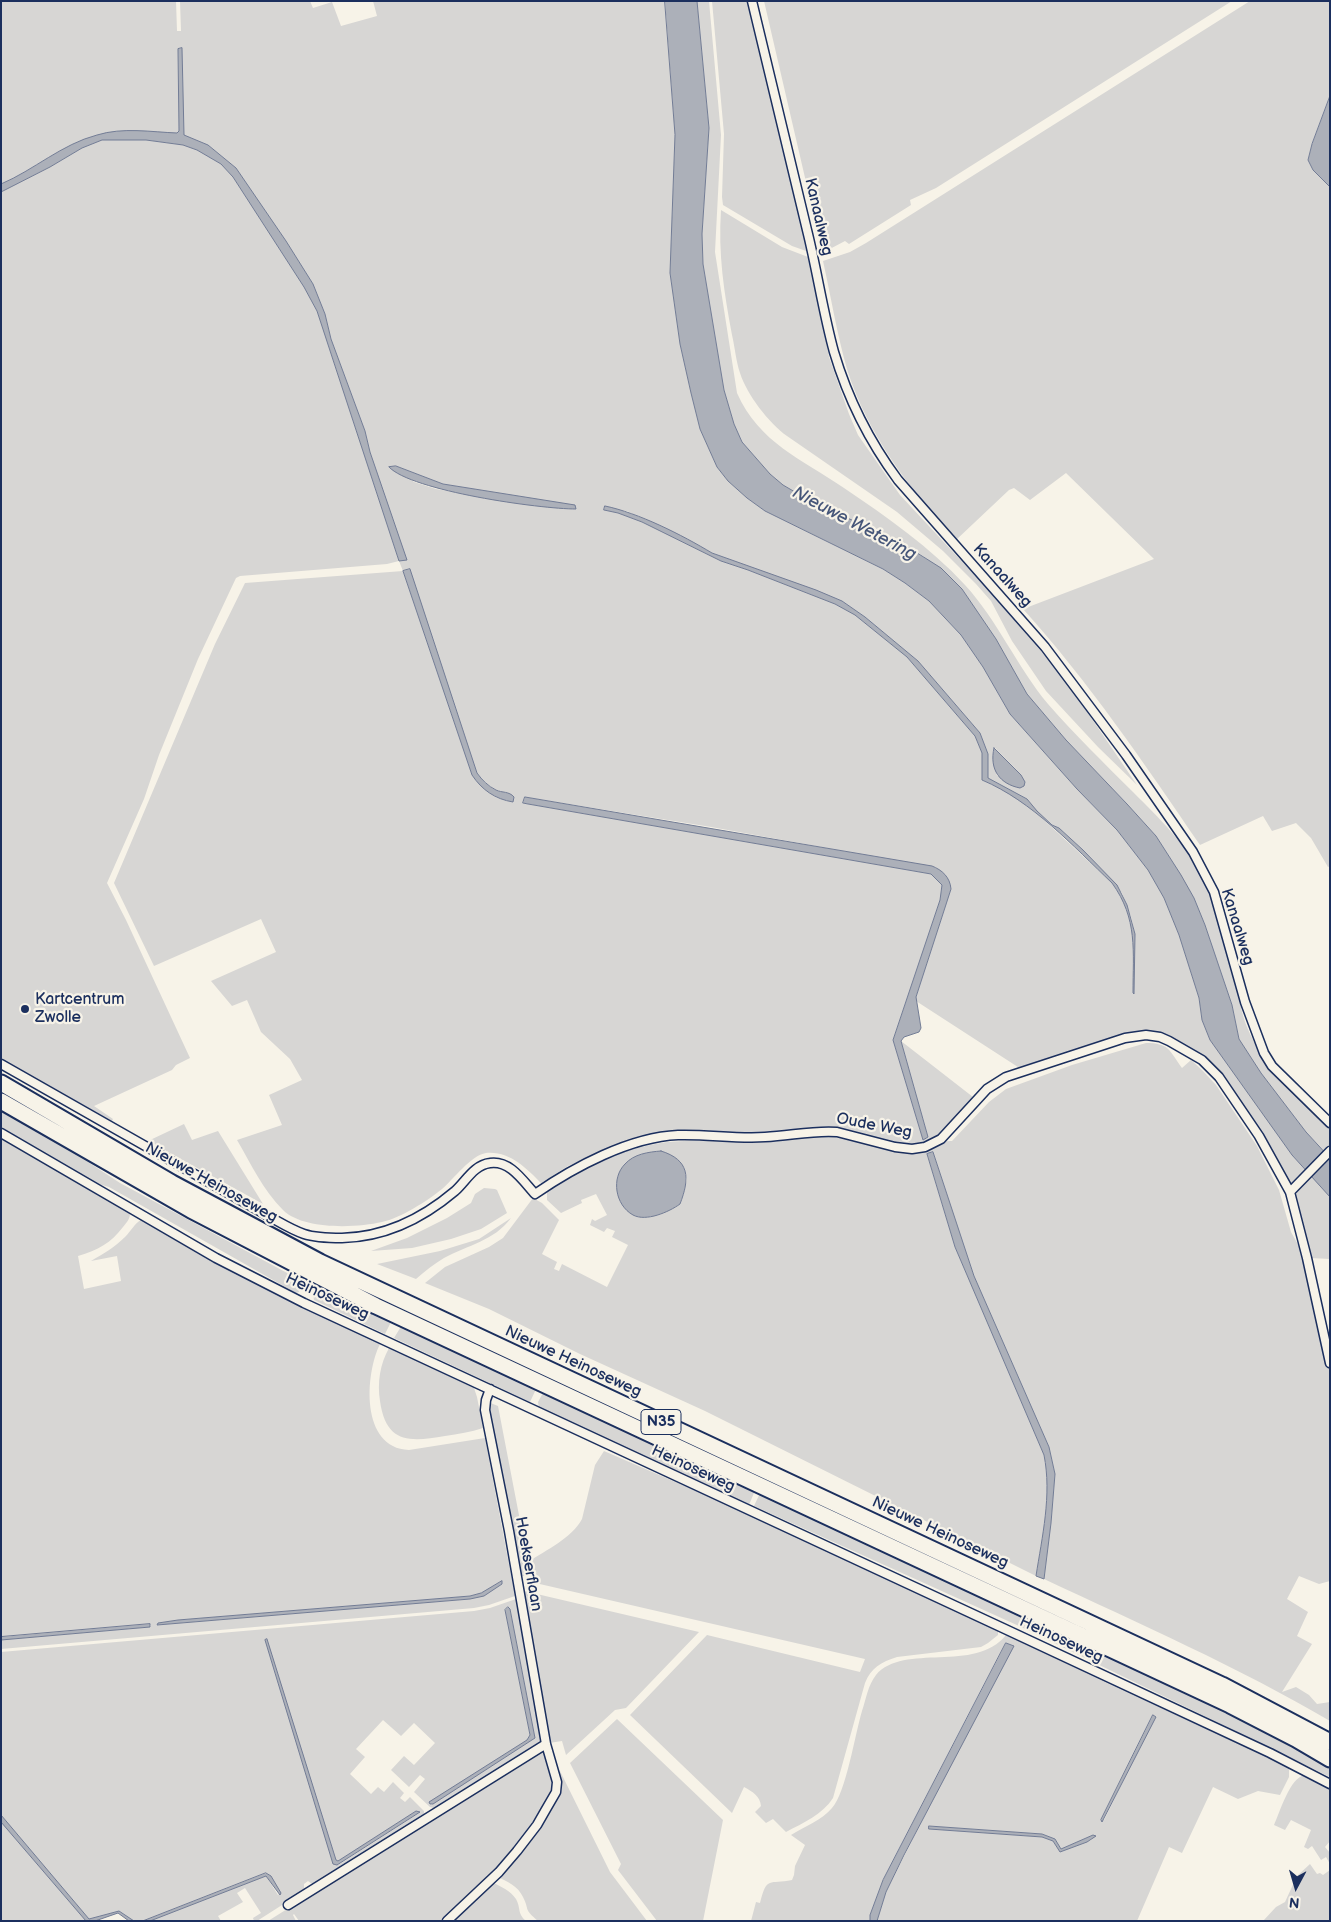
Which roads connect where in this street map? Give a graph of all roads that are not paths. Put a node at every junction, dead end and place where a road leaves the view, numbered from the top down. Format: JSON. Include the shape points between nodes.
{"nodes":[{"id":1,"x":752,"y":1,"type":"edge"},
{"id":2,"x":1,"y":1064,"type":"edge"},
{"id":3,"x":1,"y":1083,"type":"edge"},
{"id":4,"x":1,"y":1102,"type":"edge"},
{"id":5,"x":1330,"y":1123,"type":"edge"},
{"id":6,"x":1,"y":1133,"type":"edge"},
{"id":7,"x":1330,"y":1152,"type":"edge"},
{"id":8,"x":1290,"y":1192,"type":"junction"},
{"id":9,"x":1330,"y":1363,"type":"edge"},
{"id":10,"x":490,"y":1390,"type":"junction"},
{"id":11,"x":1330,"y":1742,"type":"edge"},
{"id":12,"x":546,"y":1745,"type":"junction"},
{"id":13,"x":1330,"y":1760,"type":"edge"},
{"id":14,"x":1330,"y":1784,"type":"edge"},
{"id":15,"x":288,"y":1905,"type":"dead end"},
{"id":16,"x":447,"y":1921,"type":"edge"}],
"edges":[{"from":1,"to":5,"type":"street","name":"Kanaalweg","via":[[834,349],[842,377],[864,427],[898,480],[1045,647],[1193,852],[1214,892],[1245,1002],[1264,1053],[1272,1066]]},
{"from":2,"to":8,"type":"street","name":"Oude Weg","via":[[304,1234],[357,1238],[412,1222],[457,1189],[476,1168],[490,1163],[507,1166],[535,1194],[618,1148],[658,1137],[766,1137],[826,1131],[903,1148],[925,1147],[941,1139],[982,1094],[999,1081],[1125,1038],[1144,1035],[1169,1041],[1209,1065],[1251,1124]]},
{"from":3,"to":11,"type":"highway","name":"Nieuwe Heinoseweg","number":"N35","via":[[172,1183],[320,1262],[1222,1685]]},
{"from":4,"to":13,"type":"highway","name":"Nieuwe Heinoseweg","number":"N35","via":[[191,1210],[368,1302],[1230,1705]]},
{"from":6,"to":10,"type":"street","name":"Heinoseweg","via":[[216,1258]]},
{"from":7,"to":8,"type":"street"},
{"from":8,"to":9,"type":"street"},
{"from":10,"to":12,"type":"street","name":"Hoekserflaan","via":[[485,1410]]},
{"from":10,"to":14,"type":"street","name":"Heinoseweg","via":[[1270,1753]]},
{"from":12,"to":15,"type":"street"},
{"from":12,"to":16,"type":"street","name":"Hoekserflaan","via":[[557,1782],[556,1792],[537,1825],[499,1872]]}]}
